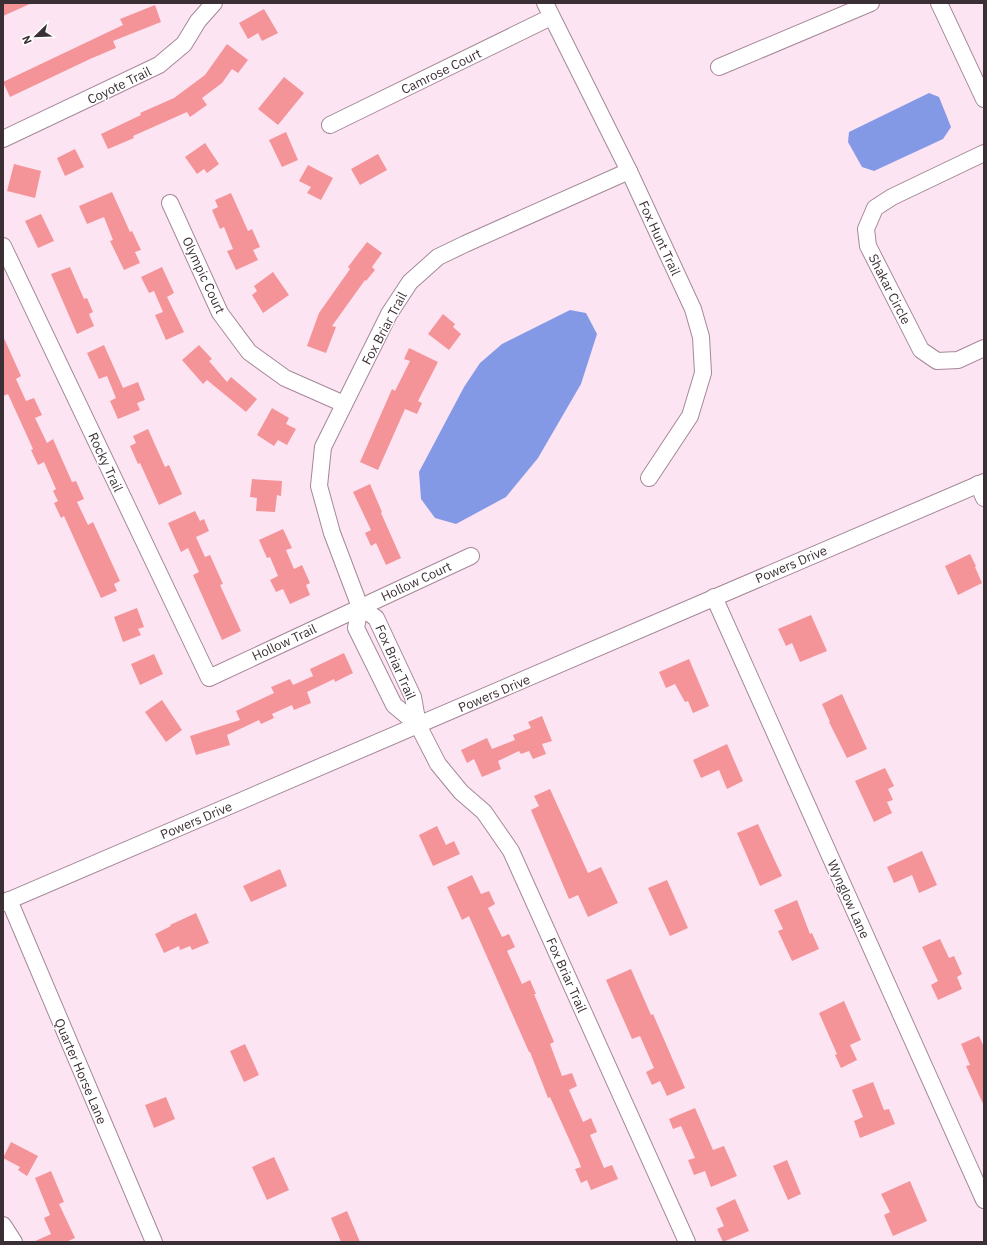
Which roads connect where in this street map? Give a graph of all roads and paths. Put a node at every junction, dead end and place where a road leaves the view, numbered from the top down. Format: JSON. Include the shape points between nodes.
{"nodes":[{"id":1,"x":214,"y":3,"type":"edge"},
{"id":2,"x":871,"y":3,"type":"edge"},
{"id":3,"x":939,"y":3,"type":"edge"},
{"id":4,"x":548,"y":10,"type":"edge"},
{"id":5,"x":719,"y":67,"type":"dead end"},
{"id":6,"x":984,"y":99,"type":"edge"},
{"id":7,"x":330,"y":124,"type":"dead end"},
{"id":8,"x":3,"y":140,"type":"edge"},
{"id":9,"x":984,"y":153,"type":"edge"},
{"id":10,"x":629,"y":171,"type":"junction"},
{"id":11,"x":170,"y":203,"type":"dead end"},
{"id":12,"x":3,"y":246,"type":"edge"},
{"id":13,"x":984,"y":348,"type":"edge"},
{"id":14,"x":344,"y":404,"type":"junction"},
{"id":15,"x":649,"y":478,"type":"dead end"},
{"id":16,"x":982,"y":488,"type":"edge"},
{"id":17,"x":471,"y":556,"type":"dead end"},
{"id":18,"x":714,"y":597,"type":"junction"},
{"id":19,"x":360,"y":607,"type":"junction"},
{"id":20,"x":208,"y":678,"type":"joint"},
{"id":21,"x":418,"y":726,"type":"junction"},
{"id":22,"x":6,"y":901,"type":"edge"},
{"id":23,"x":984,"y":1200,"type":"edge"},
{"id":24,"x":3,"y":1225,"type":"edge"},
{"id":25,"x":14,"y":1242,"type":"edge"},
{"id":26,"x":154,"y":1242,"type":"edge"},
{"id":27,"x":687,"y":1242,"type":"edge"}],
"edges":[{"from":1,"to":8,"type":"street","name":"Coyote Trail","via":[[198,20],[184,44],[159,65]]},
{"from":2,"to":5,"type":"street"},
{"from":3,"to":6,"type":"street"},
{"from":4,"to":7,"type":"street","name":"Camrose Court"},
{"from":4,"to":10,"type":"street","name":"Fox Hunt Trail"},
{"from":9,"to":13,"type":"street","name":"Shakar Circle","via":[[892,197],[875,208],[866,229],[868,246],[921,350],[937,362],[958,360]]},
{"from":10,"to":14,"type":"street","name":"Fox Briar Trail","via":[[438,257],[410,282],[389,314]]},
{"from":10,"to":15,"type":"street","name":"Fox Hunt Trail","via":[[693,309],[701,337],[703,373],[690,416]]},
{"from":11,"to":14,"type":"street","name":"Olympic Court","via":[[220,312],[249,352],[285,378]]},
{"from":12,"to":20,"type":"street","name":"Rocky Trail"},
{"from":14,"to":19,"type":"street","name":"Fox Briar Trail","via":[[324,447],[319,486],[332,533]]},
{"from":16,"to":18,"type":"street","name":"Powers Drive"},
{"from":17,"to":19,"type":"street","name":"Hollow Court"},
{"from":18,"to":21,"type":"street","name":"Powers Drive"},
{"from":18,"to":23,"type":"street","name":"Wynglow Lane"},
{"from":19,"to":20,"type":"street","name":"Hollow Trail"},
{"from":19,"to":21,"type":"street","name":"Fox Briar Trail","via":[[376,618],[413,697]]},
{"from":19,"to":21,"type":"street","name":"Fox Briar Trail","via":[[356,628],[394,705]]},
{"from":21,"to":22,"type":"street","name":"Powers Drive"},
{"from":21,"to":27,"type":"street","name":"Fox Briar Trail","via":[[438,764],[461,792],[484,812],[511,851]]},
{"from":22,"to":26,"type":"street","name":"Quarter Horse Lane"},
{"from":24,"to":25,"type":"street"}]}
